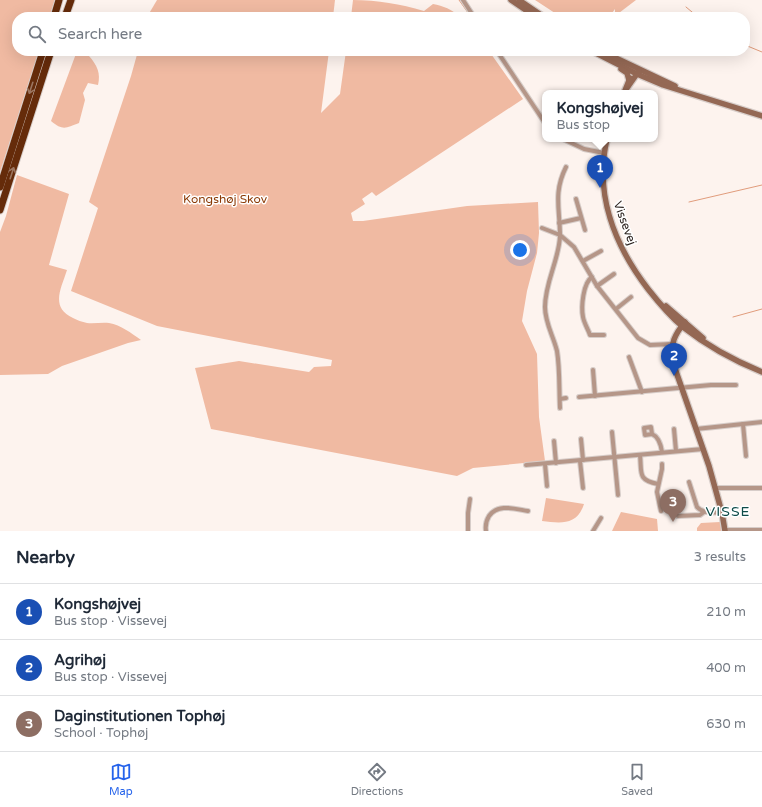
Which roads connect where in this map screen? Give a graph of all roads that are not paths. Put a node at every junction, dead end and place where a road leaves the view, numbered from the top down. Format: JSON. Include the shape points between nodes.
{"nodes":[{"id":1,"x":59,"y":0,"type":"edge"},
{"id":2,"x":67,"y":0,"type":"edge"},
{"id":3,"x":71,"y":0,"type":"edge"},
{"id":4,"x":463,"y":0,"type":"edge"},
{"id":5,"x":511,"y":0,"type":"edge"},
{"id":6,"x":519,"y":0,"type":"edge"},
{"id":7,"x":55,"y":12,"type":"edge"},
{"id":8,"x":64,"y":12,"type":"edge"},
{"id":9,"x":65,"y":12,"type":"edge"},
{"id":10,"x":471,"y":12,"type":"edge"},
{"id":11,"x":529,"y":12,"type":"edge"},
{"id":12,"x":537,"y":12,"type":"edge"},
{"id":13,"x":41,"y":56,"type":"edge"},
{"id":14,"x":49,"y":56,"type":"edge"},
{"id":15,"x":500,"y":56,"type":"edge"},
{"id":16,"x":601,"y":56,"type":"edge"},
{"id":17,"x":610,"y":56,"type":"edge"},
{"id":18,"x":604,"y":58,"type":"junction"},
{"id":19,"x":637,"y":71,"type":"junction"},
{"id":20,"x":629,"y":80,"type":"junction"},
{"id":21,"x":626,"y":90,"type":"edge"},
{"id":22,"x":626,"y":90,"type":"edge"},
{"id":23,"x":682,"y":90,"type":"junction"},
{"id":24,"x":762,"y":116,"type":"edge"},
{"id":25,"x":542,"y":118,"type":"edge"},
{"id":26,"x":569,"y":142,"type":"edge"},
{"id":27,"x":606,"y":142,"type":"edge"},
{"id":28,"x":604,"y":153,"type":"junction"},
{"id":29,"x":566,"y":167,"type":"dead end"},
{"id":30,"x":0,"y":187,"type":"edge"},
{"id":31,"x":576,"y":199,"type":"dead end"},
{"id":32,"x":0,"y":210,"type":"edge"},
{"id":33,"x":582,"y":218,"type":"junction"},
{"id":34,"x":559,"y":223,"type":"junction"},
{"id":35,"x":542,"y":228,"type":"dead end"},
{"id":36,"x":585,"y":230,"type":"dead end"},
{"id":37,"x":560,"y":235,"type":"junction"},
{"id":38,"x":601,"y":251,"type":"dead end"},
{"id":39,"x":583,"y":261,"type":"junction"},
{"id":40,"x":614,"y":274,"type":"dead end"},
{"id":41,"x":592,"y":277,"type":"junction"},
{"id":42,"x":597,"y":286,"type":"junction"},
{"id":43,"x":631,"y":297,"type":"dead end"},
{"id":44,"x":616,"y":309,"type":"junction"},
{"id":45,"x":683,"y":324,"type":"junction"},
{"id":46,"x":584,"y":335,"type":"dead end"},
{"id":47,"x":604,"y":335,"type":"dead end"},
{"id":48,"x":590,"y":336,"type":"junction"},
{"id":49,"x":672,"y":344,"type":"junction"},
{"id":50,"x":629,"y":356,"type":"dead end"},
{"id":51,"x":593,"y":370,"type":"dead end"},
{"id":52,"x":762,"y":372,"type":"edge"},
{"id":53,"x":736,"y":385,"type":"dead end"},
{"id":54,"x":681,"y":388,"type":"junction"},
{"id":55,"x":642,"y":392,"type":"junction"},
{"id":56,"x":595,"y":396,"type":"junction"},
{"id":57,"x":580,"y":397,"type":"dead end"},
{"id":58,"x":566,"y":398,"type":"dead end"},
{"id":59,"x":560,"y":399,"type":"junction"},
{"id":60,"x":560,"y":408,"type":"dead end"},
{"id":61,"x":762,"y":422,"type":"edge"},
{"id":62,"x":743,"y":424,"type":"junction"},
{"id":63,"x":674,"y":429,"type":"dead end"},
{"id":64,"x":696,"y":429,"type":"junction"},
{"id":65,"x":612,"y":432,"type":"dead end"},
{"id":66,"x":652,"y":434,"type":"dead end"},
{"id":67,"x":581,"y":439,"type":"dead end"},
{"id":68,"x":554,"y":441,"type":"dead end"},
{"id":69,"x":704,"y":449,"type":"junction"},
{"id":70,"x":676,"y":451,"type":"junction"},
{"id":71,"x":662,"y":452,"type":"junction"},
{"id":72,"x":640,"y":454,"type":"junction"},
{"id":73,"x":746,"y":456,"type":"dead end"},
{"id":74,"x":614,"y":457,"type":"junction"},
{"id":75,"x":581,"y":460,"type":"junction"},
{"id":76,"x":556,"y":463,"type":"junction"},
{"id":77,"x":546,"y":464,"type":"junction"},
{"id":78,"x":662,"y":464,"type":"dead end"},
{"id":79,"x":526,"y":465,"type":"dead end"},
{"id":80,"x":689,"y":482,"type":"dead end"},
{"id":81,"x":658,"y":484,"type":"junction"},
{"id":82,"x":547,"y":486,"type":"dead end"},
{"id":83,"x":583,"y":488,"type":"dead end"},
{"id":84,"x":716,"y":488,"type":"junction"},
{"id":85,"x":762,"y":488,"type":"edge"},
{"id":86,"x":618,"y":495,"type":"dead end"},
{"id":87,"x":470,"y":499,"type":"dead end"},
{"id":88,"x":528,"y":511,"type":"dead end"},
{"id":89,"x":661,"y":511,"type":"dead end"},
{"id":90,"x":704,"y":512,"type":"junction"},
{"id":91,"x":722,"y":513,"type":"junction"},
{"id":92,"x":678,"y":516,"type":"dead end"},
{"id":93,"x":601,"y":518,"type":"dead end"},
{"id":94,"x":762,"y":530,"type":"edge"},
{"id":95,"x":468,"y":531,"type":"edge"},
{"id":96,"x":486,"y":531,"type":"edge"},
{"id":97,"x":593,"y":531,"type":"edge"},
{"id":98,"x":725,"y":531,"type":"edge"}],
"edges":[{"from":1,"to":7,"type":"highway"},
{"from":2,"to":8,"type":"highway"},
{"from":3,"to":9,"type":"highway"},
{"from":4,"to":10,"type":"street"},
{"from":5,"to":11,"type":"street"},
{"from":6,"to":12,"type":"street"},
{"from":13,"to":30,"type":"highway","one_way":true},
{"from":32,"to":14,"type":"highway","one_way":true},
{"from":15,"to":25,"type":"street"},
{"from":16,"to":18,"type":"street"},
{"from":17,"to":19,"type":"street"},
{"from":18,"to":19,"type":"street"},
{"from":18,"to":20,"type":"street","via":[[627,73]]},
{"from":19,"to":20,"type":"street"},
{"from":19,"to":21,"type":"street"},
{"from":19,"to":23,"type":"street"},
{"from":19,"to":23,"type":"street","via":[[663,85]]},
{"from":20,"to":22,"type":"street"},
{"from":23,"to":24,"type":"street"},
{"from":26,"to":28,"type":"street","via":[[584,149]]},
{"from":27,"to":28,"type":"street","name":"Vissevej"},
{"from":28,"to":45,"type":"street","name":"Vissevej","via":[[603,188],[613,227],[627,257],[652,294]]},
{"from":29,"to":34,"type":"street","via":[[558,189]]},
{"from":31,"to":33,"type":"street"},
{"from":33,"to":34,"type":"street"},
{"from":33,"to":36,"type":"street"},
{"from":34,"to":37,"type":"street"},
{"from":35,"to":37,"type":"street"},
{"from":37,"to":39,"type":"street","via":[[574,247]]},
{"from":37,"to":59,"type":"street","via":[[547,289],[545,312],[557,352]]},
{"from":38,"to":39,"type":"street"},
{"from":39,"to":41,"type":"street"},
{"from":40,"to":42,"type":"street"},
{"from":41,"to":42,"type":"street"},
{"from":41,"to":48,"type":"street","via":[[586,284],[582,308],[583,319]]},
{"from":42,"to":44,"type":"street"},
{"from":43,"to":44,"type":"street"},
{"from":44,"to":49,"type":"street","via":[[643,342],[650,345]]},
{"from":45,"to":49,"type":"street"},
{"from":45,"to":52,"type":"street","name":"Vissevej","via":[[708,345]]},
{"from":46,"to":48,"type":"street"},
{"from":47,"to":48,"type":"street"},
{"from":49,"to":54,"type":"street","via":[[672,360]]},
{"from":50,"to":55,"type":"street"},
{"from":51,"to":56,"type":"street"},
{"from":53,"to":54,"type":"street"},
{"from":54,"to":55,"type":"street"},
{"from":54,"to":64,"type":"street"},
{"from":55,"to":56,"type":"street"},
{"from":56,"to":57,"type":"street"},
{"from":58,"to":59,"type":"street"},
{"from":59,"to":60,"type":"street"},
{"from":61,"to":62,"type":"street"},
{"from":62,"to":64,"type":"street"},
{"from":62,"to":73,"type":"street"},
{"from":63,"to":70,"type":"street"},
{"from":64,"to":69,"type":"street"},
{"from":65,"to":74,"type":"street"},
{"from":66,"to":71,"type":"street","via":[[657,438]]},
{"from":67,"to":75,"type":"street"},
{"from":68,"to":76,"type":"street"},
{"from":69,"to":70,"type":"street"},
{"from":69,"to":84,"type":"street"},
{"from":70,"to":71,"type":"street"},
{"from":71,"to":72,"type":"street"},
{"from":72,"to":74,"type":"street"},
{"from":72,"to":81,"type":"street","via":[[644,480]]},
{"from":74,"to":75,"type":"street"},
{"from":74,"to":86,"type":"street"},
{"from":75,"to":76,"type":"street"},
{"from":75,"to":83,"type":"street"},
{"from":76,"to":77,"type":"street"},
{"from":77,"to":79,"type":"street"},
{"from":77,"to":82,"type":"street"},
{"from":78,"to":81,"type":"street"},
{"from":80,"to":90,"type":"street","via":[[697,507]]},
{"from":81,"to":89,"type":"street"},
{"from":84,"to":85,"type":"street"},
{"from":84,"to":91,"type":"street"},
{"from":87,"to":95,"type":"street"},
{"from":88,"to":96,"type":"street","via":[[505,507],[498,509],[490,514]]},
{"from":90,"to":91,"type":"street"},
{"from":90,"to":92,"type":"street","via":[[700,515]]},
{"from":91,"to":98,"type":"street"},
{"from":93,"to":97,"type":"street"},
{"from":94,"to":98,"type":"street"}]}
